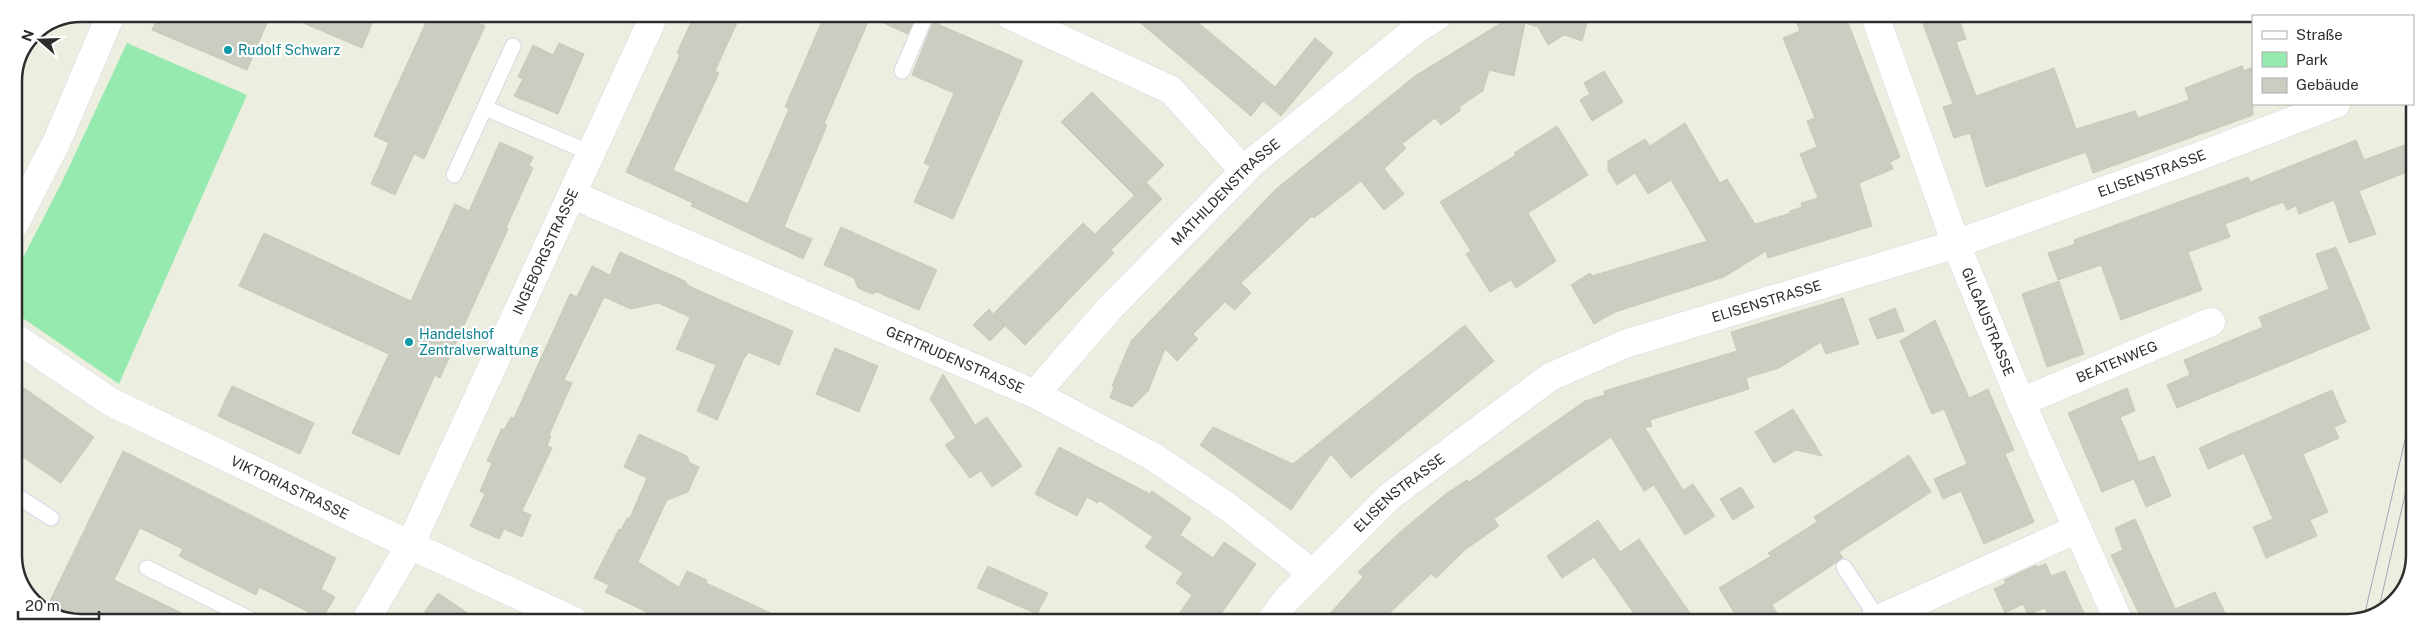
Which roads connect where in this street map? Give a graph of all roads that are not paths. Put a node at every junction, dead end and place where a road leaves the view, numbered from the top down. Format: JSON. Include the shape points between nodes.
{"nodes":[{"id":1,"x":108,"y":22,"type":"edge"},
{"id":2,"x":651,"y":22,"type":"edge"},
{"id":3,"x":923,"y":22,"type":"edge"},
{"id":4,"x":1024,"y":22,"type":"edge"},
{"id":5,"x":1428,"y":22,"type":"edge"},
{"id":6,"x":1877,"y":22,"type":"edge"},
{"id":7,"x":513,"y":46,"type":"dead end"},
{"id":8,"x":902,"y":71,"type":"dead end"},
{"id":9,"x":2333,"y":105,"type":"edge"},
{"id":10,"x":485,"y":108,"type":"junction"},
{"id":11,"x":591,"y":154,"type":"junction"},
{"id":12,"x":1244,"y":171,"type":"junction"},
{"id":13,"x":454,"y":175,"type":"dead end"},
{"id":14,"x":572,"y":195,"type":"junction"},
{"id":15,"x":22,"y":209,"type":"edge"},
{"id":16,"x":1956,"y":244,"type":"junction"},
{"id":17,"x":2211,"y":322,"type":"dead end"},
{"id":18,"x":23,"y":343,"type":"edge"},
{"id":19,"x":1034,"y":394,"type":"junction"},
{"id":20,"x":2021,"y":402,"type":"junction"},
{"id":21,"x":23,"y":500,"type":"edge"},
{"id":22,"x":51,"y":518,"type":"dead end"},
{"id":23,"x":2077,"y":529,"type":"junction"},
{"id":24,"x":410,"y":545,"type":"junction"},
{"id":25,"x":1844,"y":567,"type":"dead end"},
{"id":26,"x":147,"y":568,"type":"dead end"},
{"id":27,"x":1312,"y":573,"type":"junction"},
{"id":28,"x":240,"y":614,"type":"edge"},
{"id":29,"x":370,"y":614,"type":"edge"},
{"id":30,"x":561,"y":614,"type":"edge"},
{"id":31,"x":1276,"y":614,"type":"edge"},
{"id":32,"x":1871,"y":614,"type":"edge"},
{"id":33,"x":1888,"y":614,"type":"edge"},
{"id":34,"x":2115,"y":614,"type":"edge"}],
"edges":[{"from":1,"to":15,"type":"street","via":[[57,141]]},
{"from":2,"to":11,"type":"street","name":"INGEBORGSTRASSE"},
{"from":3,"to":8,"type":"lane"},
{"from":4,"to":12,"type":"street","via":[[1171,90]]},
{"from":5,"to":12,"type":"street","name":"MATHILDENSTRASSE"},
{"from":6,"to":16,"type":"street","name":"GILGAUSTRASSE"},
{"from":7,"to":10,"type":"lane"},
{"from":9,"to":16,"type":"street","name":"ELISENSTRASSE"},
{"from":10,"to":11,"type":"lane"},
{"from":10,"to":13,"type":"lane"},
{"from":11,"to":14,"type":"street","name":"INGEBORGSTRASSE"},
{"from":12,"to":19,"type":"street","name":"MATHILDENSTRASSE","via":[[1109,309]]},
{"from":14,"to":19,"type":"street","name":"GERTRUDENSTRASSE"},
{"from":14,"to":24,"type":"street","name":"INGEBORGSTRASSE"},
{"from":16,"to":20,"type":"street","name":"GILGAUSTRASSE"},
{"from":16,"to":27,"type":"street","name":"ELISENSTRASSE","via":[[1625,344],[1550,377],[1389,497]]},
{"from":17,"to":20,"type":"street","name":"BEATENWEG"},
{"from":18,"to":24,"type":"street","name":"VIKTORIASTRASSE","via":[[111,402]]},
{"from":19,"to":27,"type":"street","name":"GERTRUDENSTRASSE","via":[[1152,456],[1228,507]]},
{"from":20,"to":23,"type":"street","name":"GILGAUSTRASSE"},
{"from":21,"to":22,"type":"lane"},
{"from":23,"to":33,"type":"street"},
{"from":23,"to":34,"type":"street","name":"GILGAUSTRASSE"},
{"from":24,"to":29,"type":"street","name":"INGEBORGSTRASSE"},
{"from":24,"to":30,"type":"street","name":"VIKTORIASTRASSE"},
{"from":25,"to":32,"type":"lane"},
{"from":26,"to":28,"type":"lane"},
{"from":27,"to":31,"type":"street","name":"ELISENSTRASSE"}]}
